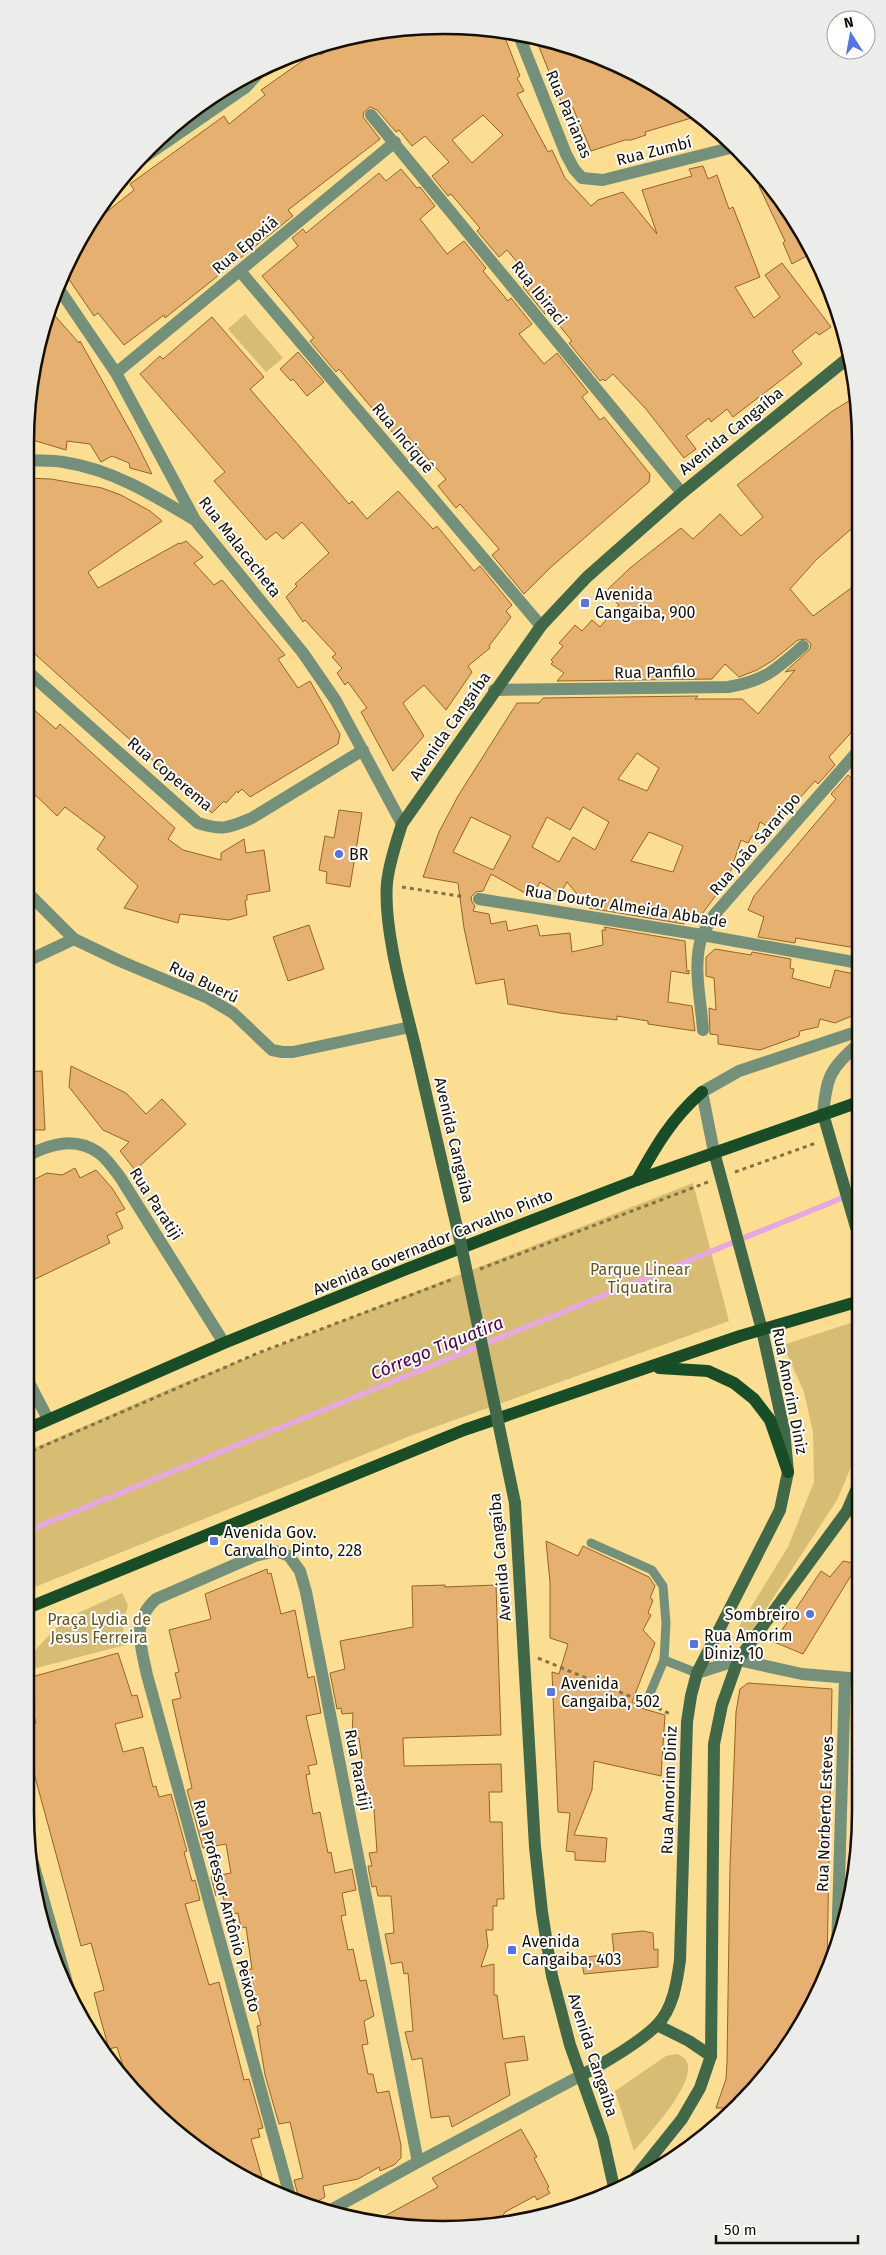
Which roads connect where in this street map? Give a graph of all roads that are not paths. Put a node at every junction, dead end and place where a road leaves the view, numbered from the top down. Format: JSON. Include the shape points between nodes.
{"nodes":[{"id":1,"x":521,"y":42,"type":"edge"},
{"id":2,"x":250,"y":82,"type":"edge"},
{"id":3,"x":371,"y":115,"type":"dead end"},
{"id":4,"x":166,"y":142,"type":"edge"},
{"id":5,"x":395,"y":142,"type":"junction"},
{"id":6,"x":727,"y":149,"type":"edge"},
{"id":7,"x":582,"y":178,"type":"joint"},
{"id":8,"x":240,"y":271,"type":"junction"},
{"id":9,"x":62,"y":293,"type":"edge"},
{"id":10,"x":844,"y":362,"type":"edge"},
{"id":11,"x":116,"y":373,"type":"junction"},
{"id":12,"x":34,"y":460,"type":"edge"},
{"id":13,"x":682,"y":493,"type":"junction"},
{"id":14,"x":195,"y":520,"type":"junction"},
{"id":15,"x":541,"y":626,"type":"junction"},
{"id":16,"x":803,"y":646,"type":"dead end"},
{"id":17,"x":34,"y":677,"type":"edge"},
{"id":18,"x":494,"y":690,"type":"junction"},
{"id":19,"x":362,"y":750,"type":"junction"},
{"id":20,"x":852,"y":758,"type":"edge"},
{"id":21,"x":402,"y":824,"type":"junction"},
{"id":22,"x":34,"y":899,"type":"edge"},
{"id":23,"x":480,"y":900,"type":"road end"},
{"id":24,"x":702,"y":935,"type":"junction"},
{"id":25,"x":74,"y":939,"type":"junction"},
{"id":26,"x":34,"y":958,"type":"edge"},
{"id":27,"x":852,"y":962,"type":"edge"},
{"id":28,"x":410,"y":1026,"type":"junction"},
{"id":29,"x":703,"y":1030,"type":"dead end"},
{"id":30,"x":852,"y":1033,"type":"edge"},
{"id":31,"x":852,"y":1050,"type":"edge"},
{"id":32,"x":702,"y":1092,"type":"junction"},
{"id":33,"x":852,"y":1104,"type":"edge"},
{"id":34,"x":823,"y":1114,"type":"junction"},
{"id":35,"x":714,"y":1152,"type":"junction"},
{"id":36,"x":34,"y":1153,"type":"edge"},
{"id":37,"x":637,"y":1180,"type":"junction"},
{"id":38,"x":852,"y":1213,"type":"edge"},
{"id":39,"x":852,"y":1303,"type":"edge"},
{"id":40,"x":762,"y":1330,"type":"junction"},
{"id":41,"x":224,"y":1343,"type":"junction"},
{"id":42,"x":651,"y":1367,"type":"junction"},
{"id":43,"x":34,"y":1392,"type":"edge"},
{"id":44,"x":48,"y":1419,"type":"junction"},
{"id":45,"x":34,"y":1426,"type":"edge"},
{"id":46,"x":788,"y":1472,"type":"junction"},
{"id":47,"x":852,"y":1499,"type":"edge"},
{"id":48,"x":590,"y":1543,"type":"dead end"},
{"id":49,"x":34,"y":1606,"type":"edge"},
{"id":50,"x":141,"y":1621,"type":"joint"},
{"id":51,"x":664,"y":1660,"type":"junction"},
{"id":52,"x":738,"y":1660,"type":"junction"},
{"id":53,"x":698,"y":1674,"type":"junction"},
{"id":54,"x":845,"y":1678,"type":"junction"},
{"id":55,"x":852,"y":1678,"type":"edge"},
{"id":56,"x":646,"y":1703,"type":"road end"},
{"id":57,"x":45,"y":1907,"type":"edge"},
{"id":58,"x":838,"y":1918,"type":"edge"},
{"id":59,"x":58,"y":1952,"type":"edge"},
{"id":60,"x":657,"y":2025,"type":"junction"},
{"id":61,"x":711,"y":2056,"type":"junction"},
{"id":62,"x":582,"y":2075,"type":"junction"},
{"id":63,"x":418,"y":2162,"type":"junction"},
{"id":64,"x":642,"y":2169,"type":"edge"},
{"id":65,"x":614,"y":2184,"type":"edge"},
{"id":66,"x":287,"y":2191,"type":"edge"},
{"id":67,"x":336,"y":2207,"type":"edge"}],
"edges":[{"from":1,"to":7,"type":"street","name":"Rua Parianas","via":[[566,154]]},
{"from":2,"to":4,"type":"street"},
{"from":3,"to":5,"type":"street","name":"Rua Ibiraci"},
{"from":5,"to":8,"type":"street","name":"Rua Epoxiá"},
{"from":5,"to":13,"type":"street","name":"Rua Ibiraci"},
{"from":6,"to":7,"type":"street","name":"Rua Zumbí","via":[[603,180]]},
{"from":8,"to":11,"type":"street","name":"Rua Epoxiá"},
{"from":8,"to":15,"type":"street","name":"Rua Inciquê"},
{"from":9,"to":11,"type":"street","name":"Rua Malacacheta"},
{"from":10,"to":13,"type":"main road","name":"Avenida Cangaíba"},
{"from":11,"to":14,"type":"street","name":"Rua Malacacheta"},
{"from":12,"to":14,"type":"street","via":[[64,462],[102,471],[140,487]]},
{"from":13,"to":15,"type":"main road","name":"Avenida Cangaíba","via":[[587,577]]},
{"from":14,"to":19,"type":"street","name":"Rua Malacacheta","via":[[303,653],[336,701]]},
{"from":15,"to":18,"type":"main road","name":"Avenida Cangaíba"},
{"from":16,"to":18,"type":"street","name":"Rua Panfilo","via":[[771,673],[751,684],[728,688]]},
{"from":17,"to":19,"type":"street","name":"Rua Coperema","via":[[198,822],[217,829],[252,818]]},
{"from":18,"to":21,"type":"main road","name":"Avenida Cangaíba"},
{"from":19,"to":21,"type":"street","name":"Rua Malacacheta"},
{"from":20,"to":24,"type":"street","name":"Rua João Sararipo","via":[[714,915]]},
{"from":21,"to":28,"type":"main road","name":"Avenida Cangaíba","via":[[387,885],[390,932]]},
{"from":22,"to":25,"type":"street","name":"Rua Buerú"},
{"from":23,"to":24,"type":"street","name":"Rua Doutor Almeida Abbade"},
{"from":24,"to":27,"type":"street","name":"Rua Doutor Almeida Abbade"},
{"from":24,"to":29,"type":"street","name":"Rua João Sararipo","via":[[698,969]]},
{"from":25,"to":26,"type":"street"},
{"from":25,"to":28,"type":"street","name":"Rua Buerú","via":[[208,998],[233,1013],[272,1050],[282,1052]]},
{"from":28,"to":62,"type":"main road","name":"Avenida Cangaíba","bridge":true,"via":[[462,1249],[515,1503],[535,1848],[542,1912],[552,1976],[570,2045]]},
{"from":30,"to":32,"type":"street","via":[[739,1071]]},
{"from":31,"to":34,"type":"street","via":[[830,1073]]},
{"from":32,"to":35,"type":"street","name":"Rua Amorim Diniz"},
{"from":32,"to":37,"type":"main road","via":[[681,1110]]},
{"from":33,"to":34,"type":"main road","name":"Avenida Governador Carvalho Pinto"},
{"from":34,"to":35,"type":"main road","name":"Avenida Governador Carvalho Pinto"},
{"from":34,"to":38,"type":"main road"},
{"from":35,"to":37,"type":"main road","name":"Avenida Governador Carvalho Pinto"},
{"from":35,"to":40,"type":"main road","name":"Rua Amorim Diniz"},
{"from":36,"to":41,"type":"street","name":"Rua Paratiji","via":[[62,1142],[82,1144],[100,1153],[120,1176]]},
{"from":37,"to":41,"type":"main road","name":"Avenida Governador Carvalho Pinto"},
{"from":39,"to":40,"type":"main road"},
{"from":40,"to":42,"type":"main road"},
{"from":40,"to":46,"type":"main road","name":"Rua Amorim Diniz","via":[[784,1430]]},
{"from":41,"to":44,"type":"main road","name":"Avenida Governador Carvalho Pinto"},
{"from":42,"to":46,"type":"main road","via":[[708,1370],[748,1393],[770,1420]]},
{"from":42,"to":49,"type":"main road","via":[[464,1430]]},
{"from":43,"to":44,"type":"street"},
{"from":44,"to":45,"type":"main road","name":"Avenida Governador Carvalho Pinto"},
{"from":46,"to":53,"type":"main road","name":"Rua Amorim Diniz","via":[[780,1510]]},
{"from":47,"to":52,"type":"main road","via":[[847,1511]]},
{"from":48,"to":51,"type":"lane","via":[[652,1570],[658,1576],[665,1601]]},
{"from":50,"to":63,"type":"street","name":"Rua Paratiji","via":[[147,1607],[156,1599],[255,1556],[276,1551],[289,1556],[300,1571]]},
{"from":50,"to":66,"type":"street","name":"Rua Professor Antônio Peixoto","via":[[139,1635],[148,1676]]},
{"from":51,"to":53,"type":"lane"},
{"from":51,"to":56,"type":"lane"},
{"from":52,"to":53,"type":"street"},
{"from":52,"to":54,"type":"street","via":[[802,1674]]},
{"from":52,"to":61,"type":"main road","via":[[722,1705],[714,1744]]},
{"from":53,"to":60,"type":"main road","name":"Rua Amorim Diniz","via":[[690,1696],[687,1722],[680,1960],[677,1984]]},
{"from":54,"to":55,"type":"street"},
{"from":54,"to":58,"type":"street","name":"Rua Norberto Esteves"},
{"from":57,"to":59,"type":"street"},
{"from":60,"to":61,"type":"main road"},
{"from":60,"to":62,"type":"main road","name":"Rua Amorim Diniz"},
{"from":61,"to":64,"type":"main road","via":[[700,2088],[682,2119]]},
{"from":62,"to":63,"type":"street"},
{"from":62,"to":65,"type":"main road","name":"Avenida Cangaíba"},
{"from":63,"to":67,"type":"street"}]}
